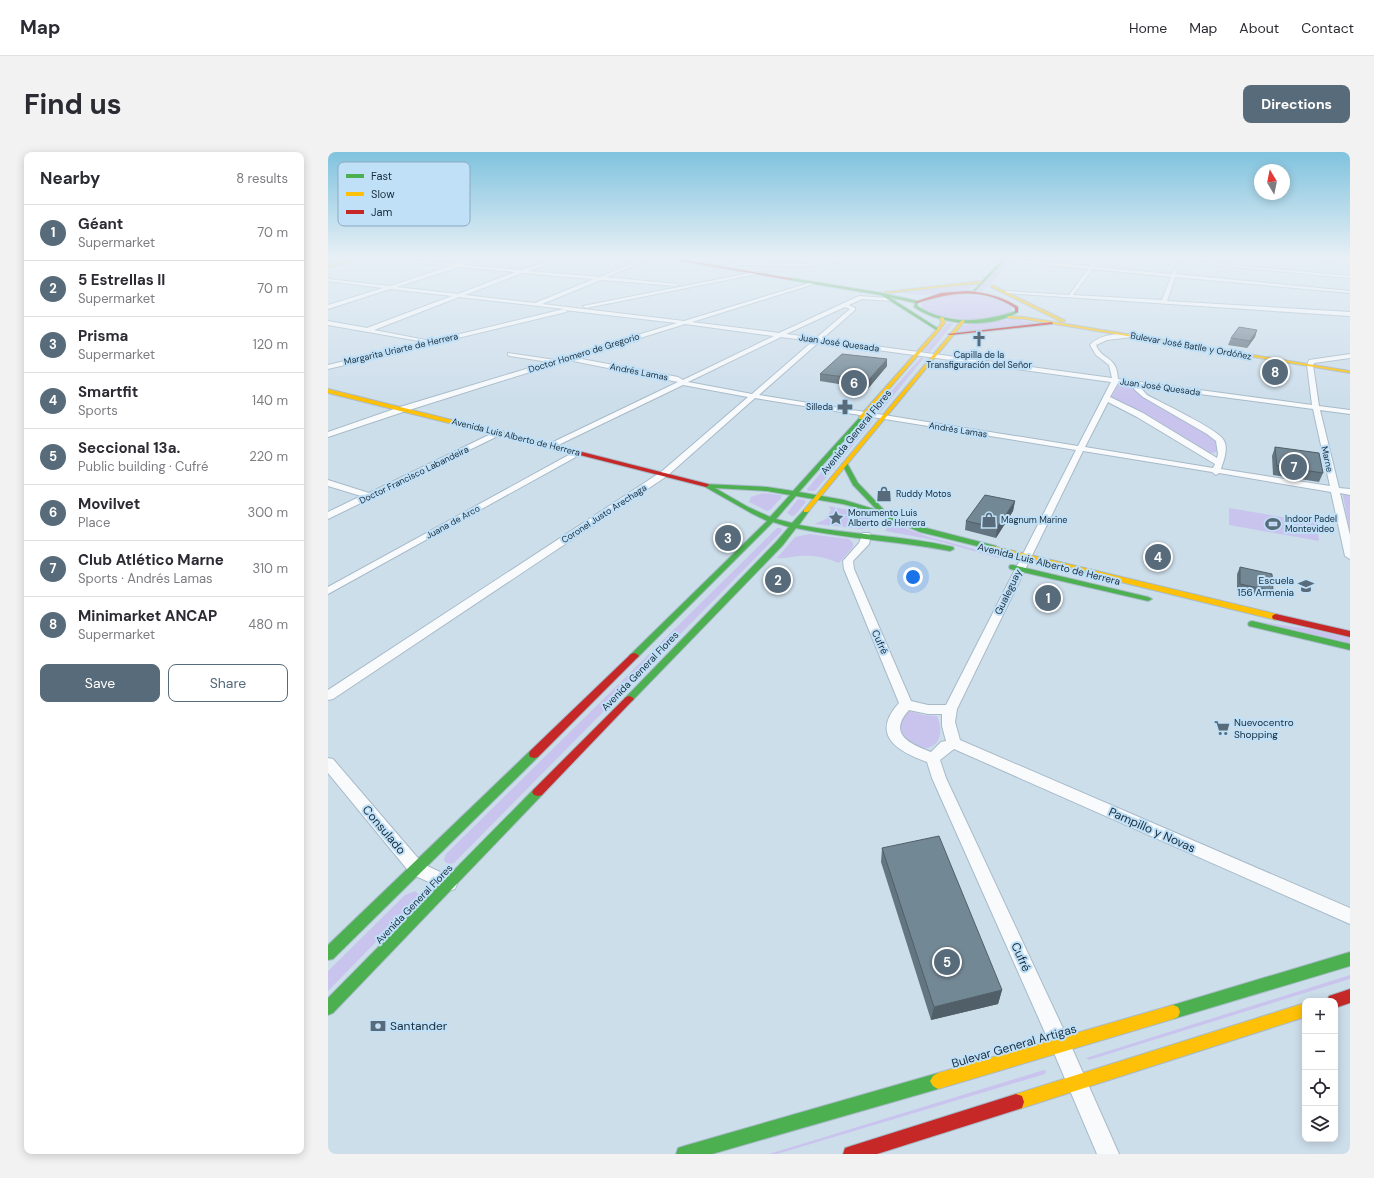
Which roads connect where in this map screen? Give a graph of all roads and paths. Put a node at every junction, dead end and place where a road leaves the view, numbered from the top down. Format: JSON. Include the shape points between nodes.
{"nodes":[{"id":1,"x":436,"y":305,"type":"edge"},
{"id":2,"x":542,"y":305,"type":"edge"},
{"id":3,"x":596,"y":305,"type":"edge"},
{"id":4,"x":738,"y":305,"type":"edge"},
{"id":5,"x":846,"y":305,"type":"joint"},
{"id":6,"x":901,"y":305,"type":"edge"},
{"id":7,"x":916,"y":305,"type":"edge"},
{"id":8,"x":1014,"y":305,"type":"edge"},
{"id":9,"x":1031,"y":305,"type":"edge"},
{"id":10,"x":1207,"y":305,"type":"edge"},
{"id":11,"x":574,"y":309,"type":"junction"},
{"id":12,"x":1012,"y":314,"type":"junction"},
{"id":13,"x":1350,"y":314,"type":"edge"},
{"id":14,"x":942,"y":318,"type":"junction"},
{"id":15,"x":963,"y":321,"type":"junction"},
{"id":16,"x":1063,"y":321,"type":"junction"},
{"id":17,"x":682,"y":322,"type":"junction"},
{"id":18,"x":328,"y":323,"type":"edge"},
{"id":19,"x":1052,"y":323,"type":"junction"},
{"id":20,"x":368,"y":330,"type":"junction"},
{"id":21,"x":938,"y":330,"type":"junction"},
{"id":22,"x":950,"y":334,"type":"junction"},
{"id":23,"x":780,"y":335,"type":"junction"},
{"id":24,"x":1130,"y":336,"type":"junction"},
{"id":25,"x":818,"y":340,"type":"junction"},
{"id":26,"x":433,"y":342,"type":"junction"},
{"id":27,"x":510,"y":354,"type":"dead end"},
{"id":28,"x":916,"y":354,"type":"junction"},
{"id":29,"x":932,"y":356,"type":"junction"},
{"id":30,"x":1350,"y":356,"type":"edge"},
{"id":31,"x":567,"y":358,"type":"junction"},
{"id":32,"x":556,"y":362,"type":"junction"},
{"id":33,"x":1311,"y":363,"type":"junction"},
{"id":34,"x":328,"y":367,"type":"edge"},
{"id":35,"x":1350,"y":368,"type":"edge"},
{"id":36,"x":1350,"y":372,"type":"edge"},
{"id":37,"x":1115,"y":381,"type":"junction"},
{"id":38,"x":683,"y":382,"type":"junction"},
{"id":39,"x":1135,"y":383,"type":"junction"},
{"id":40,"x":328,"y":391,"type":"edge"},
{"id":41,"x":753,"y":396,"type":"junction"},
{"id":42,"x":1106,"y":398,"type":"junction"},
{"id":43,"x":1317,"y":408,"type":"junction"},
{"id":44,"x":403,"y":410,"type":"junction"},
{"id":45,"x":1350,"y":412,"type":"edge"},
{"id":46,"x":864,"y":414,"type":"junction"},
{"id":47,"x":882,"y":417,"type":"junction"},
{"id":48,"x":500,"y":433,"type":"junction"},
{"id":49,"x":328,"y":435,"type":"edge"},
{"id":50,"x":552,"y":446,"type":"junction"},
{"id":51,"x":1079,"y":449,"type":"junction"},
{"id":52,"x":579,"y":453,"type":"junction"},
{"id":53,"x":1218,"y":462,"type":"junction"},
{"id":54,"x":845,"y":464,"type":"junction"},
{"id":55,"x":1216,"y":472,"type":"junction"},
{"id":56,"x":664,"y":474,"type":"junction"},
{"id":57,"x":328,"y":483,"type":"edge"},
{"id":58,"x":704,"y":485,"type":"junction"},
{"id":59,"x":767,"y":490,"type":"junction"},
{"id":60,"x":1334,"y":490,"type":"junction"},
{"id":61,"x":1350,"y":492,"type":"edge"},
{"id":62,"x":795,"y":494,"type":"junction"},
{"id":63,"x":369,"y":496,"type":"junction"},
{"id":64,"x":818,"y":498,"type":"junction"},
{"id":65,"x":745,"y":501,"type":"junction"},
{"id":66,"x":887,"y":515,"type":"junction"},
{"id":67,"x":328,"y":516,"type":"edge"},
{"id":68,"x":772,"y":520,"type":"junction"},
{"id":69,"x":796,"y":525,"type":"junction"},
{"id":70,"x":875,"y":530,"type":"junction"},
{"id":71,"x":962,"y":553,"type":"dead end"},
{"id":72,"x":1350,"y":556,"type":"edge"},
{"id":73,"x":1024,"y":557,"type":"junction"},
{"id":74,"x":1005,"y":565,"type":"dead end"},
{"id":75,"x":1020,"y":569,"type":"junction"},
{"id":76,"x":328,"y":591,"type":"edge"},
{"id":77,"x":1159,"y":602,"type":"dead end"},
{"id":78,"x":1243,"y":622,"type":"dead end"},
{"id":79,"x":1350,"y":634,"type":"edge"},
{"id":80,"x":1350,"y":648,"type":"edge"},
{"id":81,"x":328,"y":696,"type":"edge"},
{"id":82,"x":906,"y":704,"type":"junction"},
{"id":83,"x":950,"y":709,"type":"junction"},
{"id":84,"x":954,"y":743,"type":"junction"},
{"id":85,"x":933,"y":760,"type":"junction"},
{"id":86,"x":328,"y":763,"type":"edge"},
{"id":87,"x":416,"y":869,"type":"junction"},
{"id":88,"x":449,"y":884,"type":"junction"},
{"id":89,"x":1350,"y":916,"type":"edge"},
{"id":90,"x":328,"y":954,"type":"edge"},
{"id":91,"x":1350,"y":959,"type":"edge"},
{"id":92,"x":1350,"y":996,"type":"edge"},
{"id":93,"x":1338,"y":1000,"type":"edge"},
{"id":94,"x":328,"y":1008,"type":"edge"},
{"id":95,"x":1302,"y":1011,"type":"edge"},
{"id":96,"x":1061,"y":1046,"type":"junction"},
{"id":97,"x":1076,"y":1081,"type":"junction"},
{"id":98,"x":684,"y":1154,"type":"edge"},
{"id":99,"x":851,"y":1154,"type":"edge"},
{"id":100,"x":1108,"y":1154,"type":"edge"}],
"edges":[{"from":1,"to":20,"type":"street"},
{"from":2,"to":11,"type":"street","name":"Juan José Quesada"},
{"from":3,"to":11,"type":"street","name":"Margarita Uriarte de Herrera"},
{"from":4,"to":17,"type":"street","name":"Doctor Homero de Gregorio"},
{"from":5,"to":23,"type":"street"},
{"from":5,"to":25,"type":"street","name":"Coronel Justo Arechaga","via":[[853,309]]},
{"from":6,"to":21,"type":"main road"},
{"from":7,"to":14,"type":"main road","name":"Bulevar José Batlle y Ordóñez","via":[[921,312]]},
{"from":8,"to":12,"type":"main road","via":[[1017,308]]},
{"from":9,"to":16,"type":"main road","name":"Bulevar José Batlle y Ordóñez"},
{"from":10,"to":13,"type":"street"},
{"from":11,"to":17,"type":"street","name":"Juan José Quesada"},
{"from":11,"to":26,"type":"street","name":"Margarita Uriarte de Herrera"},
{"from":12,"to":15,"type":"main road","name":"Bulevar José Batlle y Ordóñez","via":[[985,321]]},
{"from":12,"to":16,"type":"main road","name":"Bulevar José Batlle y Ordóñez"},
{"from":12,"to":19,"type":"main road","name":"Bulevar José Batlle y Ordóñez"},
{"from":14,"to":15,"type":"main road","name":"Bulevar José Batlle y Ordóñez"},
{"from":14,"to":21,"type":"main road","name":"Avenida General Flores","via":[[944,323]]},
{"from":15,"to":22,"type":"main road","name":"Avenida General Flores"},
{"from":16,"to":33,"type":"main road","name":"Bulevar José Batlle y Ordóñez"},
{"from":17,"to":23,"type":"street","name":"Juan José Quesada"},
{"from":17,"to":31,"type":"street","name":"Doctor Homero de Gregorio"},
{"from":18,"to":20,"type":"street"},
{"from":19,"to":22,"type":"main road"},
{"from":19,"to":24,"type":"main road","name":"Bulevar José Batlle y Ordóñez"},
{"from":20,"to":26,"type":"street"},
{"from":21,"to":28,"type":"main road","name":"Avenida General Flores"},
{"from":22,"to":29,"type":"main road","name":"Avenida General Flores"},
{"from":23,"to":25,"type":"street","name":"Juan José Quesada"},
{"from":23,"to":38,"type":"street"},
{"from":24,"to":33,"type":"main road","name":"Bulevar José Batlle y Ordóñez"},
{"from":24,"to":37,"type":"street","via":[[1106,338],[1093,345],[1096,352],[1114,366]]},
{"from":25,"to":28,"type":"street","name":"Juan José Quesada"},
{"from":25,"to":41,"type":"street","name":"Coronel Justo Arechaga"},
{"from":26,"to":34,"type":"street","name":"Margarita Uriarte de Herrera"},
{"from":27,"to":32,"type":"street"},
{"from":28,"to":29,"type":"street","name":"Juan José Quesada"},
{"from":28,"to":46,"type":"main road","name":"Avenida General Flores"},
{"from":29,"to":37,"type":"street","name":"Juan José Quesada"},
{"from":29,"to":47,"type":"main road","name":"Avenida General Flores"},
{"from":30,"to":33,"type":"street"},
{"from":31,"to":32,"type":"street","name":"Doctor Homero de Gregorio"},
{"from":31,"to":38,"type":"street","name":"Andrés Lamas"},
{"from":32,"to":44,"type":"street","name":"Doctor Homero de Gregorio"},
{"from":33,"to":35,"type":"main road","name":"Bulevar José Batlle y Ordóñez"},
{"from":33,"to":36,"type":"main road","name":"Bulevar José Batlle y Ordóñez"},
{"from":33,"to":43,"type":"street","name":"Marne"},
{"from":37,"to":39,"type":"street","name":"Juan José Quesada"},
{"from":37,"to":42,"type":"street","name":"Gualeguay"},
{"from":38,"to":41,"type":"street","name":"Andrés Lamas","via":[[687,385]]},
{"from":38,"to":50,"type":"street"},
{"from":39,"to":43,"type":"street","name":"Juan José Quesada"},
{"from":39,"to":53,"type":"street","via":[[1137,389],[1150,399],[1215,435],[1221,442],[1222,454]]},
{"from":40,"to":44,"type":"main road","name":"Avenida Luis Alberto de Herrera"},
{"from":41,"to":46,"type":"street","name":"Andrés Lamas"},
{"from":41,"to":56,"type":"street","name":"Coronel Justo Arechaga"},
{"from":42,"to":51,"type":"street","name":"Gualeguay"},
{"from":42,"to":53,"type":"street","via":[[1140,415]]},
{"from":43,"to":45,"type":"street","name":"Juan José Quesada"},
{"from":43,"to":60,"type":"street","name":"Marne"},
{"from":44,"to":48,"type":"main road","name":"Avenida Luis Alberto de Herrera"},
{"from":44,"to":49,"type":"street","name":"Doctor Homero de Gregorio"},
{"from":46,"to":47,"type":"street","name":"Andrés Lamas"},
{"from":46,"to":62,"type":"main road","name":"Avenida General Flores"},
{"from":47,"to":51,"type":"street","name":"Andrés Lamas"},
{"from":47,"to":54,"type":"main road","name":"Avenida General Flores"},
{"from":48,"to":50,"type":"main road","name":"Avenida Luis Alberto de Herrera"},
{"from":48,"to":63,"type":"street","name":"Doctor Francisco Labandeira"},
{"from":50,"to":52,"type":"main road","name":"Avenida Luis Alberto de Herrera"},
{"from":51,"to":55,"type":"street","name":"Andrés Lamas"},
{"from":51,"to":73,"type":"street","name":"Gualeguay"},
{"from":52,"to":56,"type":"main road","name":"Avenida Luis Alberto de Herrera"},
{"from":52,"to":76,"type":"street","name":"Juana de Arco"},
{"from":53,"to":55,"type":"street"},
{"from":54,"to":64,"type":"main road","name":"Avenida General Flores"},
{"from":54,"to":66,"type":"main road","name":"Avenida Luis Alberto de Herrera","via":[[860,490]]},
{"from":55,"to":60,"type":"street","name":"Andrés Lamas"},
{"from":56,"to":58,"type":"main road","name":"Avenida Luis Alberto de Herrera"},
{"from":56,"to":81,"type":"street","name":"Coronel Justo Arechaga"},
{"from":57,"to":63,"type":"street"},
{"from":58,"to":59,"type":"main road","name":"Avenida Luis Alberto de Herrera"},
{"from":58,"to":65,"type":"main road","name":"Avenida Luis Alberto de Herrera"},
{"from":59,"to":62,"type":"main road","name":"Avenida Luis Alberto de Herrera"},
{"from":59,"to":65,"type":"main road","name":"Avenida Luis Alberto de Herrera"},
{"from":60,"to":61,"type":"street","name":"Andrés Lamas"},
{"from":60,"to":72,"type":"street","name":"Marne"},
{"from":62,"to":64,"type":"main road","name":"Avenida Luis Alberto de Herrera"},
{"from":62,"to":68,"type":"main road","name":"Avenida General Flores"},
{"from":63,"to":67,"type":"street","name":"Doctor Francisco Labandeira"},
{"from":64,"to":66,"type":"main road","name":"Avenida Luis Alberto de Herrera","via":[[844,502]]},
{"from":64,"to":69,"type":"main road","name":"Avenida General Flores"},
{"from":65,"to":68,"type":"main road","name":"Avenida Luis Alberto de Herrera","via":[[759,516]]},
{"from":66,"to":70,"type":"main road","name":"Cufré"},
{"from":66,"to":73,"type":"main road","name":"Avenida Luis Alberto de Herrera","via":[[923,530]]},
{"from":68,"to":69,"type":"main road","name":"Avenida Luis Alberto de Herrera"},
{"from":68,"to":87,"type":"main road","name":"Avenida General Flores"},
{"from":69,"to":70,"type":"main road","name":"Avenida Luis Alberto de Herrera"},
{"from":69,"to":88,"type":"main road","name":"Avenida General Flores"},
{"from":70,"to":71,"type":"main road","name":"Avenida Luis Alberto de Herrera"},
{"from":70,"to":82,"type":"street","name":"Cufré","via":[[848,561],[848,569]]},
{"from":73,"to":75,"type":"street","name":"Gualeguay"},
{"from":73,"to":79,"type":"main road","name":"Avenida Luis Alberto de Herrera"},
{"from":74,"to":75,"type":"main road","name":"Avenida Luis Alberto de Herrera"},
{"from":75,"to":77,"type":"main road","name":"Avenida Luis Alberto de Herrera"},
{"from":75,"to":83,"type":"street","name":"Gualeguay"},
{"from":78,"to":80,"type":"main road"},
{"from":82,"to":83,"type":"street","via":[[936,711]]},
{"from":82,"to":85,"type":"street","via":[[894,720],[894,735],[908,750]]},
{"from":83,"to":84,"type":"street","name":"Gualeguay","via":[[949,729]]},
{"from":84,"to":85,"type":"street","via":[[946,746]]},
{"from":84,"to":89,"type":"street","name":"Pampillo y Novas"},
{"from":85,"to":96,"type":"street","name":"Cufré"},
{"from":86,"to":87,"type":"street","name":"Consulado"},
{"from":87,"to":88,"type":"street","name":"Consulado"},
{"from":87,"to":90,"type":"main road","name":"Avenida General Flores"},
{"from":88,"to":94,"type":"main road","name":"Avenida General Flores"},
{"from":91,"to":96,"type":"main road","name":"Bulevar General Artigas"},
{"from":92,"to":93,"type":"main road"},
{"from":95,"to":97,"type":"main road"},
{"from":96,"to":97,"type":"street","name":"Cufré"},
{"from":96,"to":98,"type":"main road","name":"Bulevar General Artigas"},
{"from":97,"to":99,"type":"main road"},
{"from":97,"to":100,"type":"street","name":"Cufré"}]}
